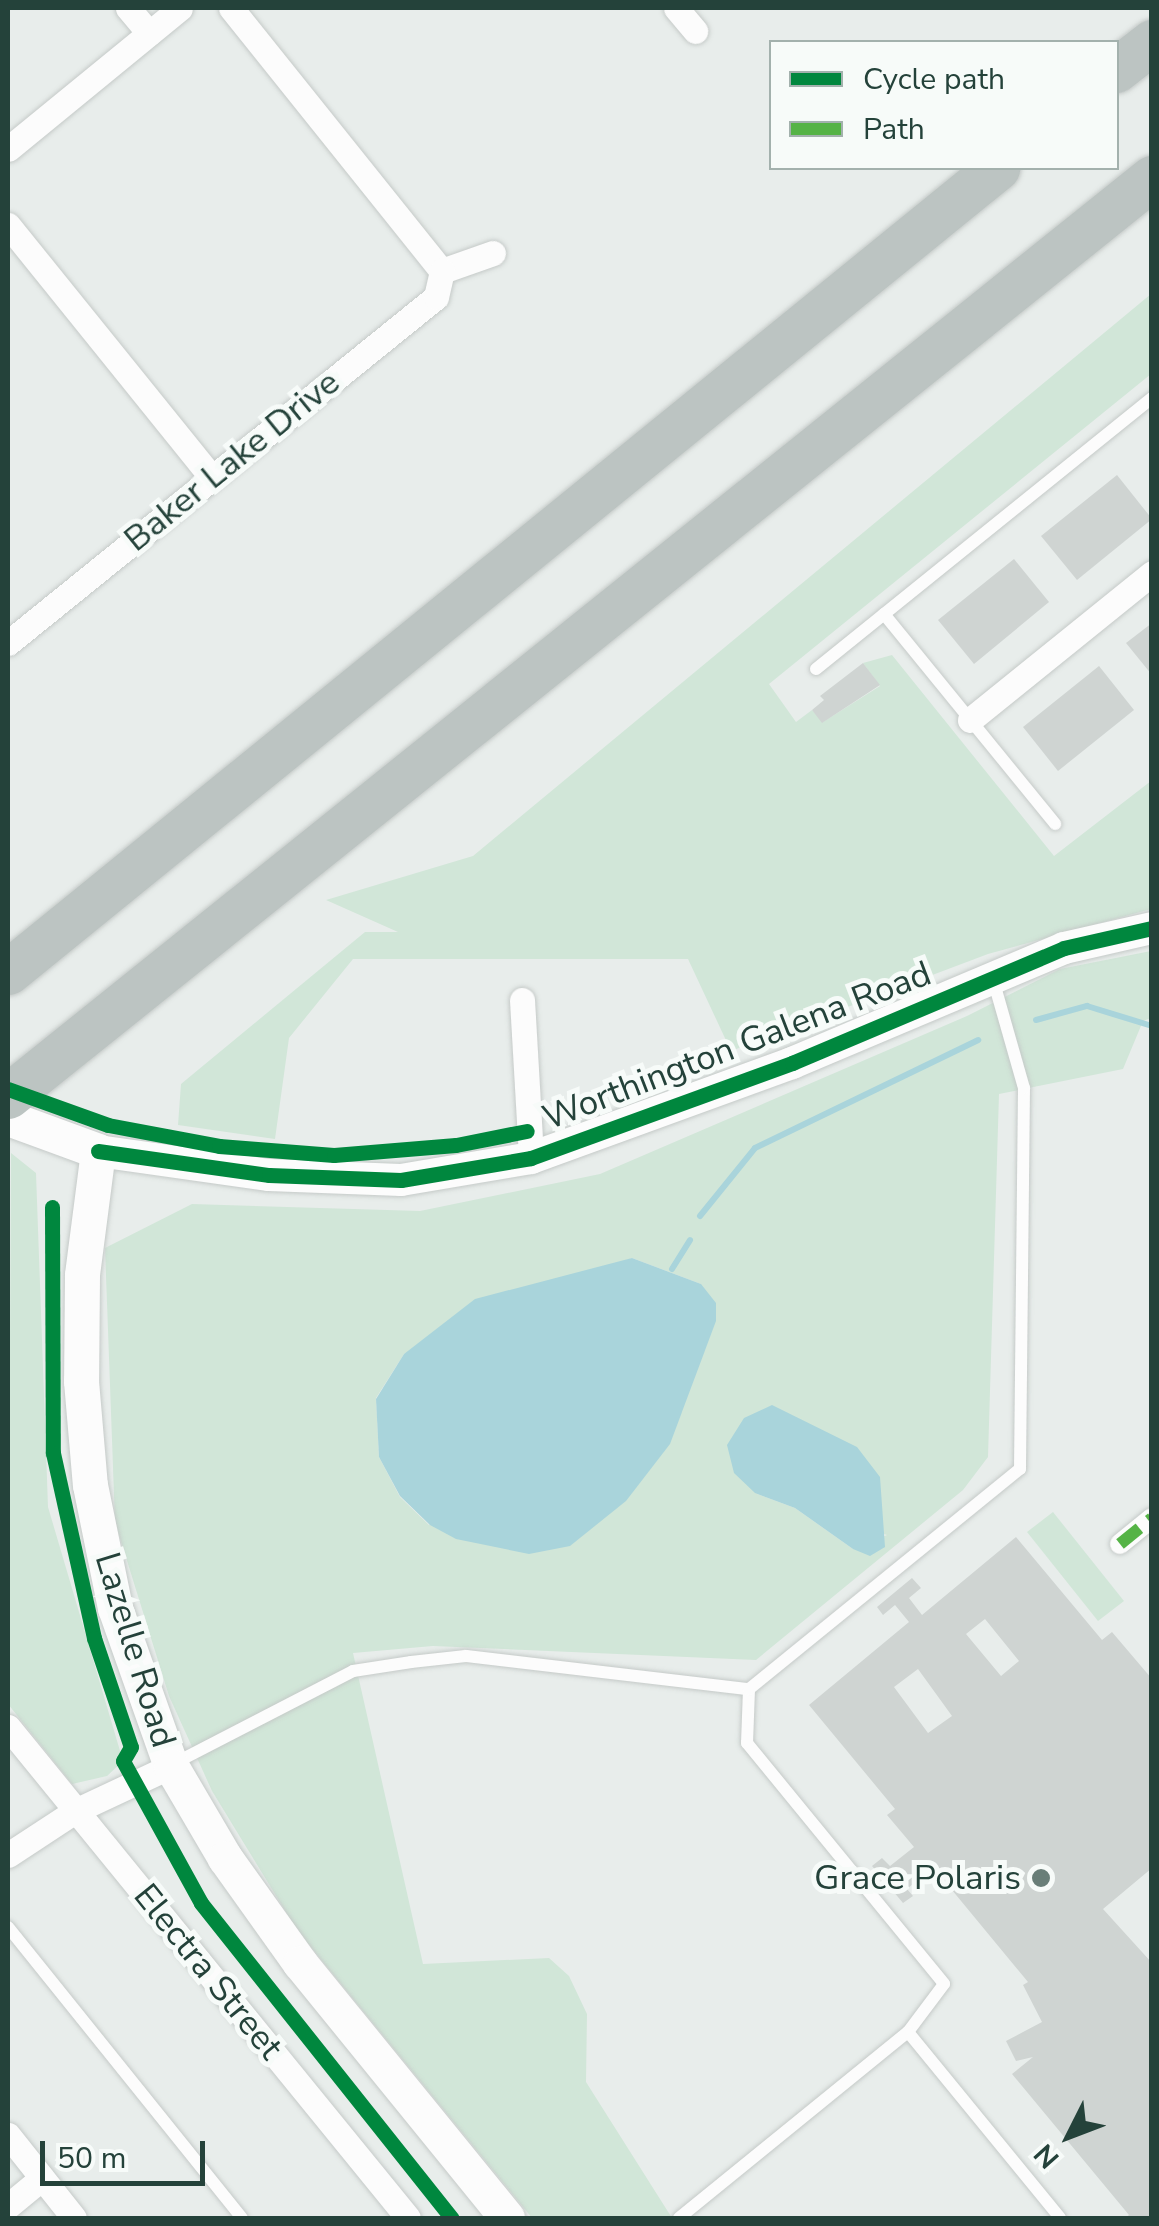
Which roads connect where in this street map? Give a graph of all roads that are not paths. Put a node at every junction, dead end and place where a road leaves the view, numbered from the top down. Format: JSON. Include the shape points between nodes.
{"nodes":[{"id":1,"x":128,"y":8,"type":"edge"},
{"id":2,"x":180,"y":8,"type":"edge"},
{"id":3,"x":231,"y":8,"type":"edge"},
{"id":4,"x":676,"y":8,"type":"edge"},
{"id":5,"x":695,"y":31,"type":"dead end"},
{"id":6,"x":149,"y":33,"type":"junction"},
{"id":7,"x":1152,"y":42,"type":"edge"},
{"id":8,"x":1119,"y":68,"type":"edge"},
{"id":9,"x":8,"y":149,"type":"edge"},
{"id":10,"x":995,"y":170,"type":"edge"},
{"id":11,"x":1152,"y":178,"type":"edge"},
{"id":12,"x":8,"y":225,"type":"edge"},
{"id":13,"x":493,"y":254,"type":"dead end"},
{"id":14,"x":442,"y":272,"type":"junction"},
{"id":15,"x":1152,"y":398,"type":"edge"},
{"id":16,"x":212,"y":477,"type":"junction"},
{"id":17,"x":1152,"y":572,"type":"edge"},
{"id":18,"x":884,"y":614,"type":"junction"},
{"id":19,"x":8,"y":643,"type":"edge"},
{"id":20,"x":816,"y":669,"type":"dead end"},
{"id":21,"x":970,"y":720,"type":"junction"},
{"id":22,"x":1055,"y":824,"type":"dead end"},
{"id":23,"x":107,"y":892,"type":"junction"},
{"id":24,"x":1152,"y":928,"type":"edge"},
{"id":25,"x":8,"y":955,"type":"edge"},
{"id":26,"x":8,"y":972,"type":"edge"},
{"id":27,"x":993,"y":977,"type":"junction"},
{"id":28,"x":522,"y":1000,"type":"dead end"},
{"id":29,"x":8,"y":1096,"type":"edge"},
{"id":30,"x":8,"y":1118,"type":"edge"},
{"id":31,"x":98,"y":1150,"type":"junction"},
{"id":32,"x":531,"y":1158,"type":"junction"},
{"id":33,"x":1152,"y":1518,"type":"edge"},
{"id":34,"x":1120,"y":1544,"type":"dead end"},
{"id":35,"x":749,"y":1689,"type":"junction"},
{"id":36,"x":8,"y":1727,"type":"edge"},
{"id":37,"x":171,"y":1766,"type":"junction"},
{"id":38,"x":75,"y":1810,"type":"junction"},
{"id":39,"x":8,"y":1855,"type":"edge"},
{"id":40,"x":8,"y":1928,"type":"edge"},
{"id":41,"x":908,"y":2032,"type":"junction"},
{"id":42,"x":8,"y":2136,"type":"edge"},
{"id":43,"x":42,"y":2178,"type":"junction"},
{"id":44,"x":8,"y":2206,"type":"edge"},
{"id":45,"x":74,"y":2218,"type":"edge"},
{"id":46,"x":242,"y":2218,"type":"edge"},
{"id":47,"x":408,"y":2218,"type":"edge"},
{"id":48,"x":507,"y":2218,"type":"edge"},
{"id":49,"x":679,"y":2218,"type":"edge"},
{"id":50,"x":1060,"y":2218,"type":"edge"}],
"edges":[{"from":1,"to":6,"type":"street"},
{"from":2,"to":6,"type":"street"},
{"from":3,"to":14,"type":"street"},
{"from":4,"to":5,"type":"street"},
{"from":6,"to":9,"type":"street"},
{"from":7,"to":8,"type":"highway"},
{"from":10,"to":23,"type":"highway"},
{"from":11,"to":29,"type":"highway"},
{"from":12,"to":16,"type":"street"},
{"from":13,"to":14,"type":"street"},
{"from":14,"to":16,"type":"street","name":"Baker Lake Drive","via":[[436,297]]},
{"from":15,"to":18,"type":"lane"},
{"from":16,"to":19,"type":"street","name":"Baker Lake Drive"},
{"from":17,"to":21,"type":"street"},
{"from":18,"to":20,"type":"lane"},
{"from":18,"to":21,"type":"lane"},
{"from":21,"to":22,"type":"lane"},
{"from":23,"to":25,"type":"highway"},
{"from":23,"to":26,"type":"highway"},
{"from":24,"to":27,"type":"street","name":"Worthington Galena Road","via":[[1064,948]]},
{"from":27,"to":32,"type":"street","name":"Worthington Galena Road","via":[[792,1063]]},
{"from":27,"to":35,"type":"lane","via":[[1024,1088],[1020,1469]]},
{"from":28,"to":32,"type":"street"},
{"from":30,"to":31,"type":"main road","name":"Worthington Galena Road"},
{"from":31,"to":32,"type":"street","name":"Worthington Galena Road","via":[[213,1170],[401,1180]]},
{"from":31,"to":37,"type":"main road","name":"Lazelle Road","via":[[82,1275],[81,1381],[90,1485],[115,1608]]},
{"from":33,"to":34,"type":"street"},
{"from":35,"to":37,"type":"lane","via":[[466,1656],[411,1662],[353,1671]]},
{"from":35,"to":41,"type":"lane","via":[[748,1743],[944,1984]]},
{"from":36,"to":38,"type":"street","name":"Electra Street"},
{"from":37,"to":38,"type":"street"},
{"from":37,"to":48,"type":"main road","name":"Lazelle Road","via":[[225,1858],[300,1963]]},
{"from":38,"to":39,"type":"street"},
{"from":38,"to":47,"type":"street","name":"Electra Street"},
{"from":40,"to":46,"type":"lane"},
{"from":41,"to":49,"type":"lane"},
{"from":41,"to":50,"type":"lane"},
{"from":42,"to":43,"type":"street"},
{"from":43,"to":44,"type":"street"},
{"from":43,"to":45,"type":"street"}]}
